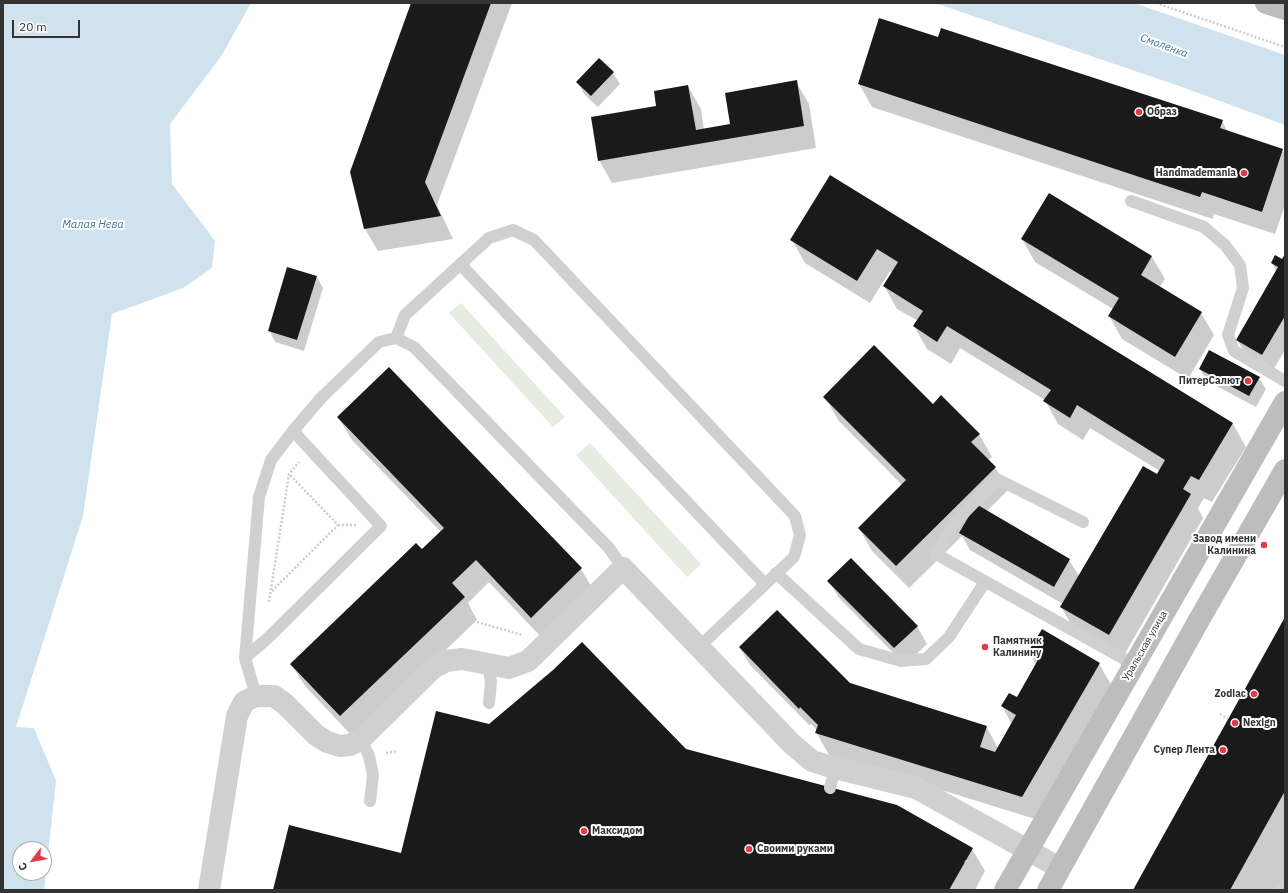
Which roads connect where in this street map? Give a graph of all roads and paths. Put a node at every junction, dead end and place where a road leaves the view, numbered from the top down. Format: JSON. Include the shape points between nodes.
{"nodes":[{"id":1,"x":1156,"y":3,"type":"edge"},
{"id":2,"x":1266,"y":3,"type":"edge"},
{"id":3,"x":1285,"y":9,"type":"edge"},
{"id":4,"x":1285,"y":47,"type":"edge"},
{"id":5,"x":1131,"y":201,"type":"dead end"},
{"id":6,"x":460,"y":264,"type":"junction"},
{"id":7,"x":396,"y":338,"type":"junction"},
{"id":8,"x":1285,"y":381,"type":"edge"},
{"id":9,"x":1285,"y":402,"type":"edge"},
{"id":10,"x":293,"y":431,"type":"junction"},
{"id":11,"x":1285,"y":470,"type":"edge"},
{"id":12,"x":1083,"y":522,"type":"dead end"},
{"id":13,"x":623,"y":568,"type":"junction"},
{"id":14,"x":776,"y":573,"type":"junction"},
{"id":15,"x":985,"y":582,"type":"junction"},
{"id":16,"x":765,"y":584,"type":"junction"},
{"id":17,"x":272,"y":592,"type":"junction"},
{"id":18,"x":270,"y":636,"type":"junction"},
{"id":19,"x":523,"y":636,"type":"dead end"},
{"id":20,"x":447,"y":639,"type":"dead end"},
{"id":21,"x":699,"y":648,"type":"junction"},
{"id":22,"x":245,"y":658,"type":"junction"},
{"id":23,"x":488,"y":665,"type":"junction"},
{"id":24,"x":1135,"y":665,"type":"junction"},
{"id":25,"x":256,"y":696,"type":"junction"},
{"id":26,"x":489,"y":703,"type":"dead end"},
{"id":27,"x":1220,"y":714,"type":"dead end"},
{"id":28,"x":1228,"y":719,"type":"dead end"},
{"id":29,"x":361,"y":739,"type":"junction"},
{"id":30,"x":370,"y":801,"type":"dead end"},
{"id":31,"x":1028,"y":850,"type":"junction"},
{"id":32,"x":1060,"y":868,"type":"junction"},
{"id":33,"x":1285,"y":885,"type":"edge"},
{"id":34,"x":209,"y":890,"type":"edge"},
{"id":35,"x":1005,"y":890,"type":"edge"},
{"id":36,"x":1048,"y":890,"type":"edge"},
{"id":37,"x":1282,"y":890,"type":"edge"}],
"edges":[{"from":1,"to":4,"type":"path"},
{"from":2,"to":3,"type":"main road"},
{"from":5,"to":8,"type":"lane","via":[[1204,227],[1225,245],[1240,265],[1243,288],[1228,335],[1234,351]]},
{"from":6,"to":7,"type":"lane","via":[[406,315]]},
{"from":6,"to":14,"type":"lane","via":[[489,238],[513,230],[534,240],[795,516],[800,535],[794,557]]},
{"from":6,"to":16,"type":"lane"},
{"from":7,"to":10,"type":"lane","via":[[379,342],[322,398]]},
{"from":7,"to":13,"type":"lane","via":[[414,347],[609,548]]},
{"from":9,"to":24,"type":"main road","name":"Уральская улица"},
{"from":10,"to":18,"type":"lane","via":[[381,526]]},
{"from":10,"to":22,"type":"lane","via":[[271,460],[259,497]]},
{"from":11,"to":32,"type":"main road"},
{"from":12,"to":15,"type":"lane","via":[[997,479],[955,522],[936,554]]},
{"from":13,"to":21,"type":"street"},
{"from":13,"to":23,"type":"street","via":[[528,661],[509,668]]},
{"from":14,"to":15,"type":"lane","via":[[859,649],[901,660],[926,659],[949,637]]},
{"from":14,"to":16,"type":"lane"},
{"from":15,"to":24,"type":"lane"},
{"from":16,"to":21,"type":"lane"},
{"from":17,"to":17,"type":"path","via":[[280,537],[289,474],[338,525]]},
{"from":17,"to":18,"type":"path","via":[[265,619]]},
{"from":18,"to":22,"type":"lane"},
{"from":19,"to":20,"type":"path","via":[[467,619]]},
{"from":21,"to":31,"type":"street","via":[[791,743],[833,778],[916,788]]},
{"from":22,"to":25,"type":"lane"},
{"from":23,"to":26,"type":"lane","via":[[491,682]]},
{"from":23,"to":29,"type":"street","via":[[462,659],[446,661],[433,668]]},
{"from":24,"to":31,"type":"main road","name":"Уральская улица"},
{"from":25,"to":29,"type":"street","via":[[274,696],[327,742],[340,746],[350,745]]},
{"from":25,"to":34,"type":"street","via":[[244,702],[237,716]]},
{"from":27,"to":28,"type":"path"},
{"from":29,"to":30,"type":"lane","via":[[369,756],[373,775]]},
{"from":31,"to":32,"type":"street"},
{"from":31,"to":35,"type":"main road","name":"Уральская улица"},
{"from":32,"to":36,"type":"main road"},
{"from":33,"to":37,"type":"lane"}]}
